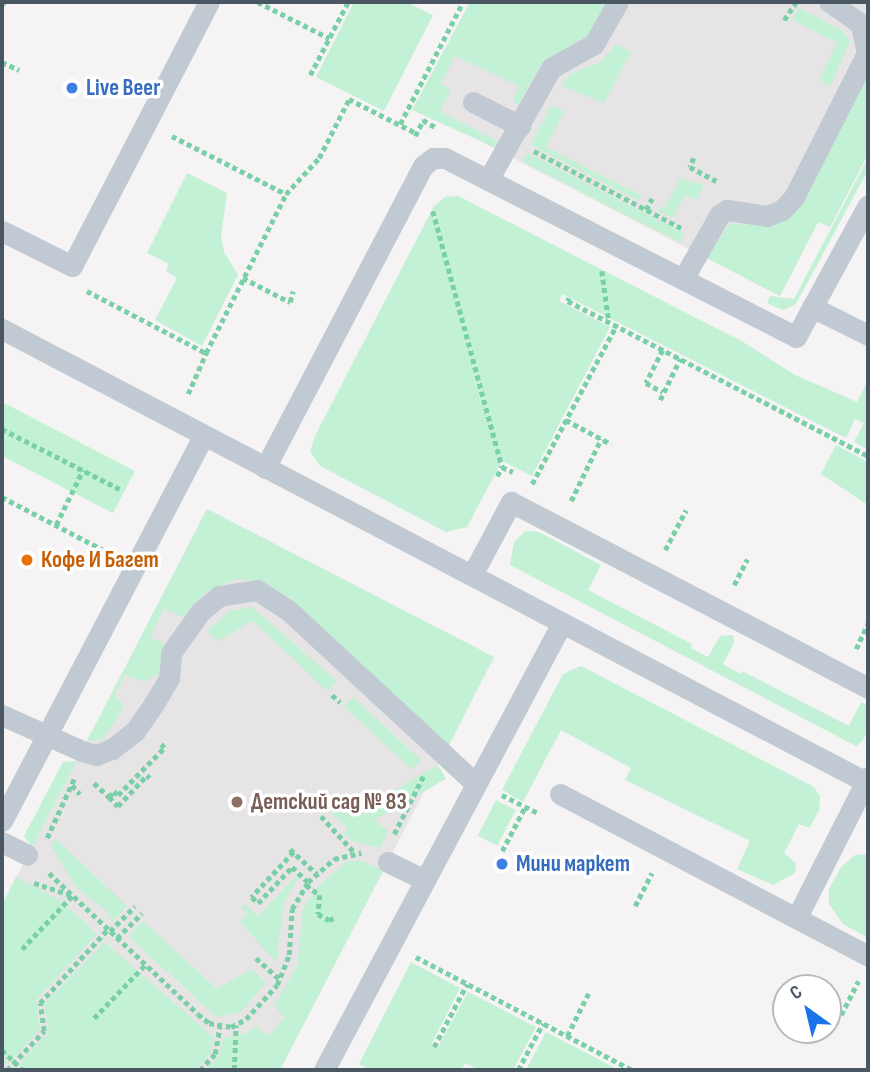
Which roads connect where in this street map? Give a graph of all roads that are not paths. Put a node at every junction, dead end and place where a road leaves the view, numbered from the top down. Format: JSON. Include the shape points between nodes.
{"nodes":[{"id":1,"x":209,"y":2,"type":"edge"},
{"id":2,"x":618,"y":2,"type":"edge"},
{"id":3,"x":829,"y":2,"type":"edge"},
{"id":4,"x":473,"y":102,"type":"dead end"},
{"id":5,"x":520,"y":126,"type":"junction"},
{"id":6,"x":488,"y":180,"type":"junction"},
{"id":7,"x":868,"y":205,"type":"edge"},
{"id":8,"x":2,"y":231,"type":"edge"},
{"id":9,"x":682,"y":279,"type":"junction"},
{"id":10,"x":812,"y":307,"type":"junction"},
{"id":11,"x":2,"y":329,"type":"edge"},
{"id":12,"x":868,"y":335,"type":"edge"},
{"id":13,"x":203,"y":437,"type":"junction"},
{"id":14,"x":265,"y":468,"type":"junction"},
{"id":15,"x":472,"y":575,"type":"junction"},
{"id":16,"x":562,"y":623,"type":"junction"},
{"id":17,"x":868,"y":688,"type":"edge"},
{"id":18,"x":2,"y":715,"type":"edge"},
{"id":19,"x":45,"y":737,"type":"junction"},
{"id":20,"x":867,"y":780,"type":"edge"},
{"id":21,"x":475,"y":783,"type":"junction"},
{"id":22,"x":560,"y":794,"type":"dead end"},
{"id":23,"x":2,"y":821,"type":"edge"},
{"id":24,"x":2,"y":842,"type":"edge"},
{"id":25,"x":34,"y":852,"type":"road end"},
{"id":26,"x":388,"y":862,"type":"dead end"},
{"id":27,"x":423,"y":879,"type":"junction"},
{"id":28,"x":797,"y":917,"type":"junction"},
{"id":29,"x":868,"y":957,"type":"edge"},
{"id":30,"x":324,"y":1070,"type":"edge"}],
"edges":[{"from":1,"to":8,"type":"lane","via":[[72,266]]},
{"from":2,"to":5,"type":"lane","via":[[594,44],[551,68]]},
{"from":3,"to":9,"type":"lane","via":[[858,20],[866,35],[867,53],[794,197],[782,210],[767,216],[727,210],[720,214]]},
{"from":4,"to":5,"type":"lane"},
{"from":5,"to":6,"type":"lane"},
{"from":6,"to":9,"type":"lane"},
{"from":6,"to":14,"type":"lane","via":[[445,158],[433,158],[423,166]]},
{"from":7,"to":10,"type":"lane"},
{"from":9,"to":10,"type":"lane","via":[[796,337]]},
{"from":10,"to":12,"type":"lane"},
{"from":11,"to":13,"type":"lane"},
{"from":13,"to":14,"type":"lane"},
{"from":13,"to":19,"type":"lane"},
{"from":14,"to":15,"type":"lane"},
{"from":15,"to":16,"type":"lane"},
{"from":15,"to":17,"type":"lane","via":[[511,502]]},
{"from":16,"to":20,"type":"lane"},
{"from":16,"to":21,"type":"lane"},
{"from":18,"to":19,"type":"lane"},
{"from":19,"to":21,"type":"lane","via":[[83,760],[112,749],[135,732],[169,678],[171,653],[182,634],[219,596],[239,589],[257,590],[288,610]]},
{"from":19,"to":23,"type":"lane"},
{"from":20,"to":28,"type":"lane"},
{"from":21,"to":27,"type":"lane"},
{"from":22,"to":28,"type":"lane"},
{"from":24,"to":25,"type":"lane"},
{"from":26,"to":27,"type":"lane"},
{"from":27,"to":30,"type":"lane"},
{"from":28,"to":29,"type":"lane"}]}
